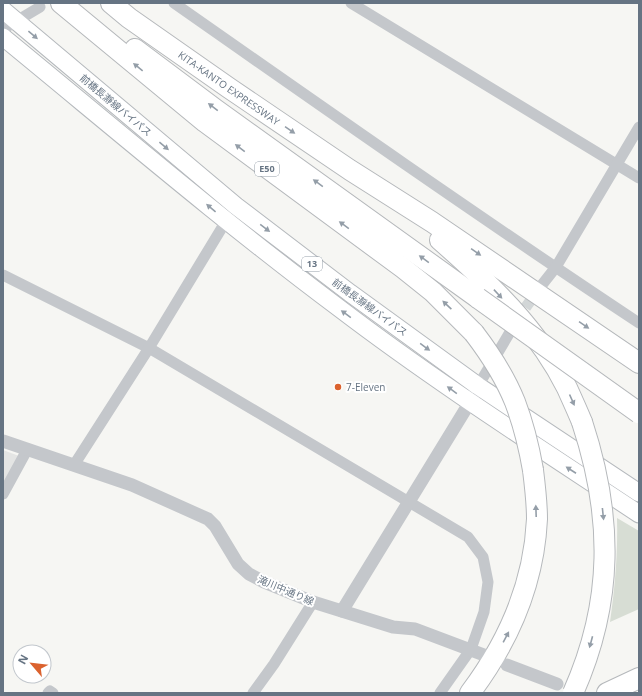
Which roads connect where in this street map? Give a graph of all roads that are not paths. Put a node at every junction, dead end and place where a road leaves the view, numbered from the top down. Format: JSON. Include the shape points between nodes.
{"nodes":[{"id":1,"x":61,"y":3,"type":"edge"},
{"id":2,"x":78,"y":3,"type":"edge"},
{"id":3,"x":111,"y":3,"type":"edge"},
{"id":4,"x":174,"y":3,"type":"edge"},
{"id":5,"x":351,"y":3,"type":"edge"},
{"id":6,"x":40,"y":7,"type":"dead end"},
{"id":7,"x":3,"y":10,"type":"edge"},
{"id":8,"x":10,"y":26,"type":"edge"},
{"id":9,"x":3,"y":36,"type":"edge"},
{"id":10,"x":639,"y":127,"type":"edge"},
{"id":11,"x":616,"y":164,"type":"junction"},
{"id":12,"x":350,"y":170,"type":"junction"},
{"id":13,"x":639,"y":178,"type":"edge"},
{"id":14,"x":226,"y":221,"type":"junction"},
{"id":15,"x":556,"y":268,"type":"junction"},
{"id":16,"x":3,"y":275,"type":"edge"},
{"id":17,"x":541,"y":286,"type":"tunnel mouth"},
{"id":18,"x":516,"y":322,"type":"tunnel mouth"},
{"id":19,"x":639,"y":323,"type":"edge"},
{"id":20,"x":149,"y":348,"type":"junction"},
{"id":21,"x":639,"y":363,"type":"edge"},
{"id":22,"x":478,"y":386,"type":"junction"},
{"id":23,"x":470,"y":402,"type":"junction"},
{"id":24,"x":639,"y":413,"type":"edge"},
{"id":25,"x":3,"y":441,"type":"edge"},
{"id":26,"x":27,"y":450,"type":"junction"},
{"id":27,"x":74,"y":465,"type":"junction"},
{"id":28,"x":600,"y":488,"type":"junction"},
{"id":29,"x":639,"y":493,"type":"edge"},
{"id":30,"x":3,"y":494,"type":"edge"},
{"id":31,"x":408,"y":502,"type":"junction"},
{"id":32,"x":639,"y":514,"type":"edge"},
{"id":33,"x":313,"y":602,"type":"junction"},
{"id":34,"x":342,"y":611,"type":"junction"},
{"id":35,"x":471,"y":649,"type":"junction"},
{"id":36,"x":484,"y":655,"type":"dead end"},
{"id":37,"x":507,"y":665,"type":"dead end"},
{"id":38,"x":639,"y":678,"type":"edge"},
{"id":39,"x":565,"y":689,"type":"edge"},
{"id":40,"x":48,"y":693,"type":"edge"},
{"id":41,"x":53,"y":693,"type":"edge"},
{"id":42,"x":253,"y":693,"type":"edge"},
{"id":43,"x":440,"y":693,"type":"edge"},
{"id":44,"x":470,"y":693,"type":"edge"},
{"id":45,"x":607,"y":693,"type":"edge"}],
"edges":[{"from":44,"to":1,"type":"highway","number":"E50","one_way":true,"bridge":true,"via":[[501,647],[512,625],[529,572],[537,518],[529,450],[515,402],[500,371],[474,333],[433,292],[205,122]]},
{"from":24,"to":2,"type":"highway","number":"E50","one_way":true,"bridge":true,"via":[[215,109]]},
{"from":3,"to":12,"type":"highway","name":"KITA-KANTO EXPRESSWAY","one_way":true,"via":[[194,64]]},
{"from":4,"to":15,"type":"street"},
{"from":5,"to":11,"type":"street"},
{"from":6,"to":8,"type":"street"},
{"from":7,"to":8,"type":"main road","name":"前橋長瀞線バイパス","number":"13"},
{"from":8,"to":22,"type":"main road","name":"前橋長瀞線バイパス","number":"13","one_way":true,"via":[[236,206]]},
{"from":14,"to":9,"type":"main road","name":"前橋長瀞線バイパス","number":"13","one_way":true},
{"from":10,"to":11,"type":"street"},
{"from":11,"to":13,"type":"street"},
{"from":11,"to":15,"type":"street"},
{"from":12,"to":21,"type":"highway","one_way":true,"via":[[432,222]]},
{"from":12,"to":28,"type":"highway","one_way":true,"bridge":true,"via":[[426,229],[489,284],[524,322],[567,387],[592,451]]},
{"from":14,"to":20,"type":"street"},
{"from":23,"to":14,"type":"main road","name":"前橋長瀞線バイパス","number":"13","one_way":true,"via":[[340,309]]},
{"from":15,"to":17,"type":"street"},
{"from":15,"to":19,"type":"street"},
{"from":16,"to":20,"type":"street"},
{"from":18,"to":22,"type":"street"},
{"from":20,"to":27,"type":"street"},
{"from":20,"to":31,"type":"street"},
{"from":22,"to":23,"type":"street"},
{"from":22,"to":29,"type":"main road","name":"前橋長瀞線バイパス","number":"13"},
{"from":28,"to":23,"type":"main road","name":"前橋長瀞線バイパス","number":"13","one_way":true},
{"from":23,"to":31,"type":"street"},
{"from":25,"to":26,"type":"street","name":"滝川中通り線"},
{"from":26,"to":27,"type":"street","name":"滝川中通り線"},
{"from":26,"to":30,"type":"street"},
{"from":27,"to":33,"type":"street","name":"滝川中通り線","via":[[132,485],[208,519],[238,564],[249,574]]},
{"from":28,"to":32,"type":"main road","name":"前橋長瀞線バイパス","number":"13"},
{"from":28,"to":39,"type":"highway","one_way":true,"bridge":true,"via":[[605,531],[605,562],[598,615],[580,677]]},
{"from":31,"to":34,"type":"street"},
{"from":31,"to":35,"type":"street","via":[[468,536],[483,557],[488,582],[484,612]]},
{"from":33,"to":34,"type":"street","name":"滝川中通り線"},
{"from":33,"to":42,"type":"street"},
{"from":34,"to":35,"type":"street","name":"滝川中通り線","via":[[393,627],[414,629]]},
{"from":35,"to":36,"type":"street","name":"滝川中通り線"},
{"from":35,"to":43,"type":"street"},
{"from":37,"to":39,"type":"street"},
{"from":38,"to":45,"type":"highway"},
{"from":40,"to":41,"type":"street"}]}
